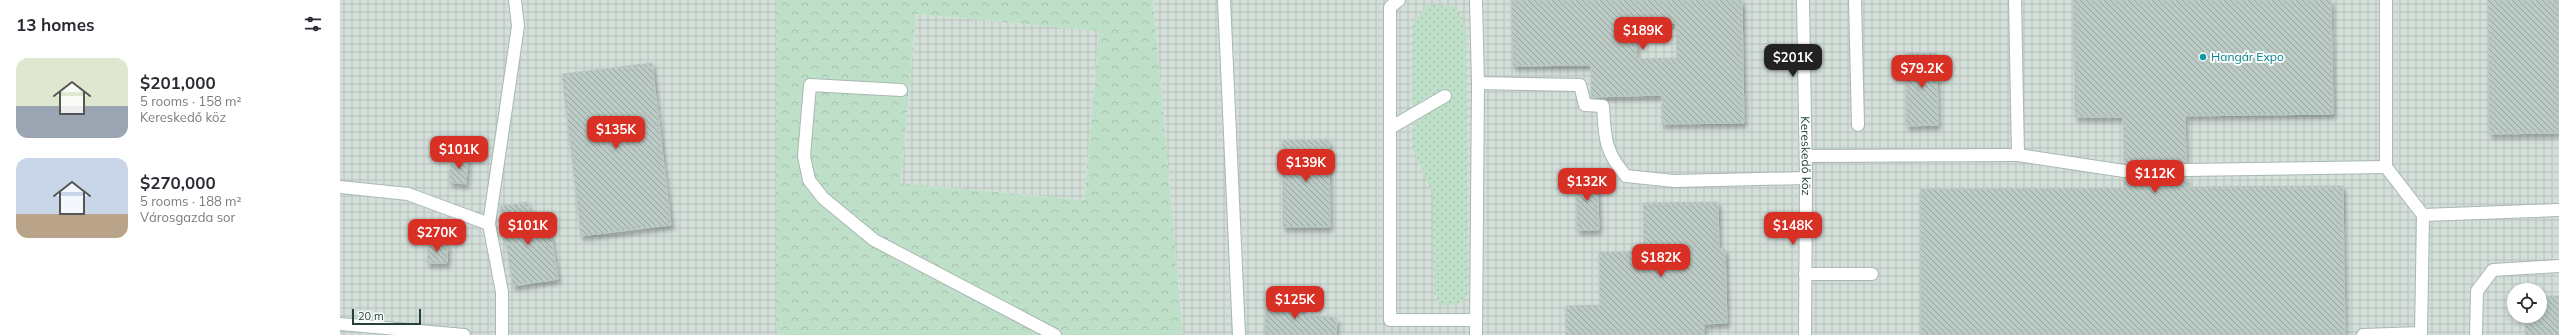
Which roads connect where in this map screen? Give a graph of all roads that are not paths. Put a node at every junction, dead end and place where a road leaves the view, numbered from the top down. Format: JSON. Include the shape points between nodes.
{"nodes":[{"id":1,"x":515,"y":0,"type":"edge"},
{"id":2,"x":1224,"y":0,"type":"edge"},
{"id":3,"x":1399,"y":0,"type":"edge"},
{"id":4,"x":1476,"y":0,"type":"edge"},
{"id":5,"x":1803,"y":0,"type":"edge"},
{"id":6,"x":1855,"y":0,"type":"edge"},
{"id":7,"x":2015,"y":0,"type":"edge"},
{"id":8,"x":2386,"y":0,"type":"edge"},
{"id":9,"x":1478,"y":83,"type":"junction"},
{"id":10,"x":901,"y":90,"type":"dead end"},
{"id":11,"x":1445,"y":96,"type":"dead end"},
{"id":12,"x":1858,"y":125,"type":"dead end"},
{"id":13,"x":1390,"y":128,"type":"junction"},
{"id":14,"x":1806,"y":156,"type":"junction"},
{"id":15,"x":2018,"y":156,"type":"junction"},
{"id":16,"x":2386,"y":167,"type":"junction"},
{"id":17,"x":2186,"y":170,"type":"tunnel mouth"},
{"id":18,"x":2124,"y":171,"type":"tunnel mouth"},
{"id":19,"x":1806,"y":178,"type":"junction"},
{"id":20,"x":340,"y":187,"type":"edge"},
{"id":21,"x":2559,"y":210,"type":"edge"},
{"id":22,"x":2423,"y":214,"type":"junction"},
{"id":23,"x":489,"y":224,"type":"junction"},
{"id":24,"x":2559,"y":266,"type":"edge"},
{"id":25,"x":1805,"y":274,"type":"junction"},
{"id":26,"x":1872,"y":274,"type":"dead end"},
{"id":27,"x":1476,"y":320,"type":"junction"},
{"id":28,"x":340,"y":324,"type":"edge"},
{"id":29,"x":2421,"y":334,"type":"edge"},
{"id":30,"x":464,"y":335,"type":"edge"},
{"id":31,"x":502,"y":335,"type":"edge"},
{"id":32,"x":1055,"y":335,"type":"edge"},
{"id":33,"x":1239,"y":335,"type":"edge"},
{"id":34,"x":1476,"y":335,"type":"edge"},
{"id":35,"x":1805,"y":335,"type":"edge"},
{"id":36,"x":2363,"y":335,"type":"edge"},
{"id":37,"x":2476,"y":335,"type":"edge"}],
"edges":[{"from":1,"to":23,"type":"street","via":[[518,26]]},
{"from":2,"to":33,"type":"street"},
{"from":3,"to":13,"type":"street","via":[[1390,7]]},
{"from":4,"to":9,"type":"street"},
{"from":5,"to":14,"type":"street","name":"Kereskedő köz"},
{"from":6,"to":12,"type":"street"},
{"from":7,"to":15,"type":"street"},
{"from":8,"to":16,"type":"street"},
{"from":9,"to":19,"type":"street","via":[[1580,85],[1585,105],[1603,106],[1605,146],[1613,162],[1626,176],[1674,181]]},
{"from":9,"to":27,"type":"street"},
{"from":10,"to":32,"type":"street","via":[[810,85],[804,156],[809,180],[823,198],[874,240]]},
{"from":11,"to":13,"type":"street"},
{"from":13,"to":27,"type":"street","via":[[1390,320]]},
{"from":14,"to":15,"type":"street"},
{"from":14,"to":19,"type":"street","name":"Kereskedő köz"},
{"from":15,"to":18,"type":"street"},
{"from":16,"to":17,"type":"street"},
{"from":16,"to":22,"type":"street"},
{"from":19,"to":25,"type":"street","name":"Kereskedő köz"},
{"from":20,"to":23,"type":"street","via":[[408,194]]},
{"from":21,"to":22,"type":"street"},
{"from":22,"to":29,"type":"street"},
{"from":23,"to":31,"type":"street","via":[[501,288]]},
{"from":24,"to":37,"type":"street","via":[[2493,270],[2477,291]]},
{"from":25,"to":26,"type":"street"},
{"from":25,"to":35,"type":"street","name":"Kereskedő köz"},
{"from":27,"to":34,"type":"street"},
{"from":28,"to":30,"type":"street"},
{"from":29,"to":36,"type":"street"}]}
